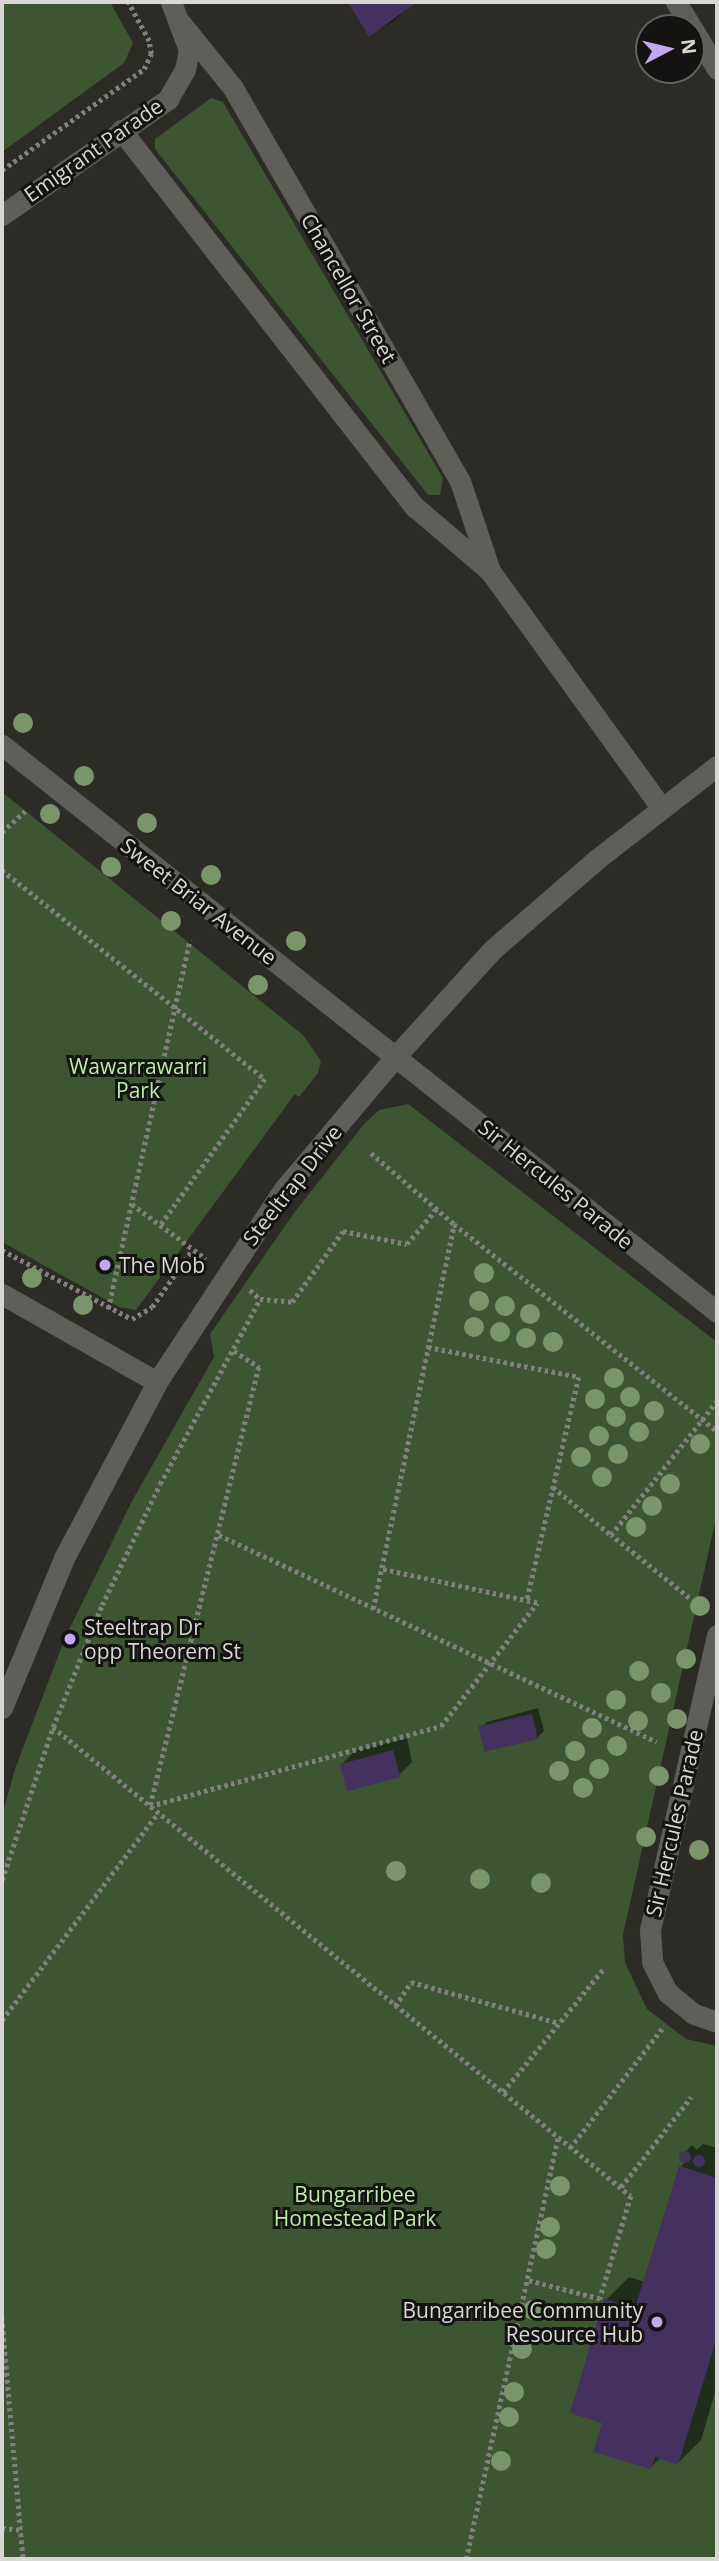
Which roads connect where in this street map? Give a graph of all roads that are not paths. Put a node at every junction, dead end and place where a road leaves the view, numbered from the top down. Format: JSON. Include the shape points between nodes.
{"nodes":[{"id":1,"x":676,"y":2,"type":"edge"},
{"id":2,"x":175,"y":11,"type":"edge"},
{"id":3,"x":717,"y":69,"type":"edge"},
{"id":4,"x":121,"y":130,"type":"junction"},
{"id":5,"x":2,"y":215,"type":"edge"},
{"id":6,"x":489,"y":571,"type":"junction"},
{"id":7,"x":2,"y":745,"type":"edge"},
{"id":8,"x":717,"y":766,"type":"edge"},
{"id":9,"x":661,"y":807,"type":"junction"},
{"id":10,"x":395,"y":1056,"type":"junction"},
{"id":11,"x":2,"y":1294,"type":"edge"},
{"id":12,"x":717,"y":1312,"type":"edge"},
{"id":13,"x":157,"y":1382,"type":"junction"},
{"id":14,"x":717,"y":1635,"type":"edge"},
{"id":15,"x":2,"y":1708,"type":"edge"},
{"id":16,"x":717,"y":2022,"type":"edge"}],
"edges":[{"from":1,"to":3,"type":"street"},
{"from":2,"to":4,"type":"street","name":"Emigrant Parade","via":[[189,50],[177,86],[168,99]]},
{"from":2,"to":6,"type":"street","name":"Chancellor Street","via":[[233,88],[460,481]]},
{"from":4,"to":5,"type":"street","name":"Emigrant Parade"},
{"from":4,"to":6,"type":"street","name":"Chancellor Street","via":[[415,506]]},
{"from":6,"to":9,"type":"street","name":"Chancellor Street"},
{"from":7,"to":10,"type":"street","name":"Sweet Briar Avenue"},
{"from":8,"to":9,"type":"street","name":"Steeltrap Drive"},
{"from":9,"to":10,"type":"street","name":"Steeltrap Drive","via":[[492,950]]},
{"from":10,"to":12,"type":"street","name":"Sir Hercules Parade"},
{"from":10,"to":13,"type":"street","name":"Steeltrap Drive","via":[[284,1189]]},
{"from":11,"to":13,"type":"street"},
{"from":13,"to":15,"type":"street","name":"Steeltrap Drive","via":[[64,1558]]},
{"from":14,"to":16,"type":"street","name":"Sir Hercules Parade","via":[[650,1930],[652,1962],[659,1981],[680,2005]]}]}
